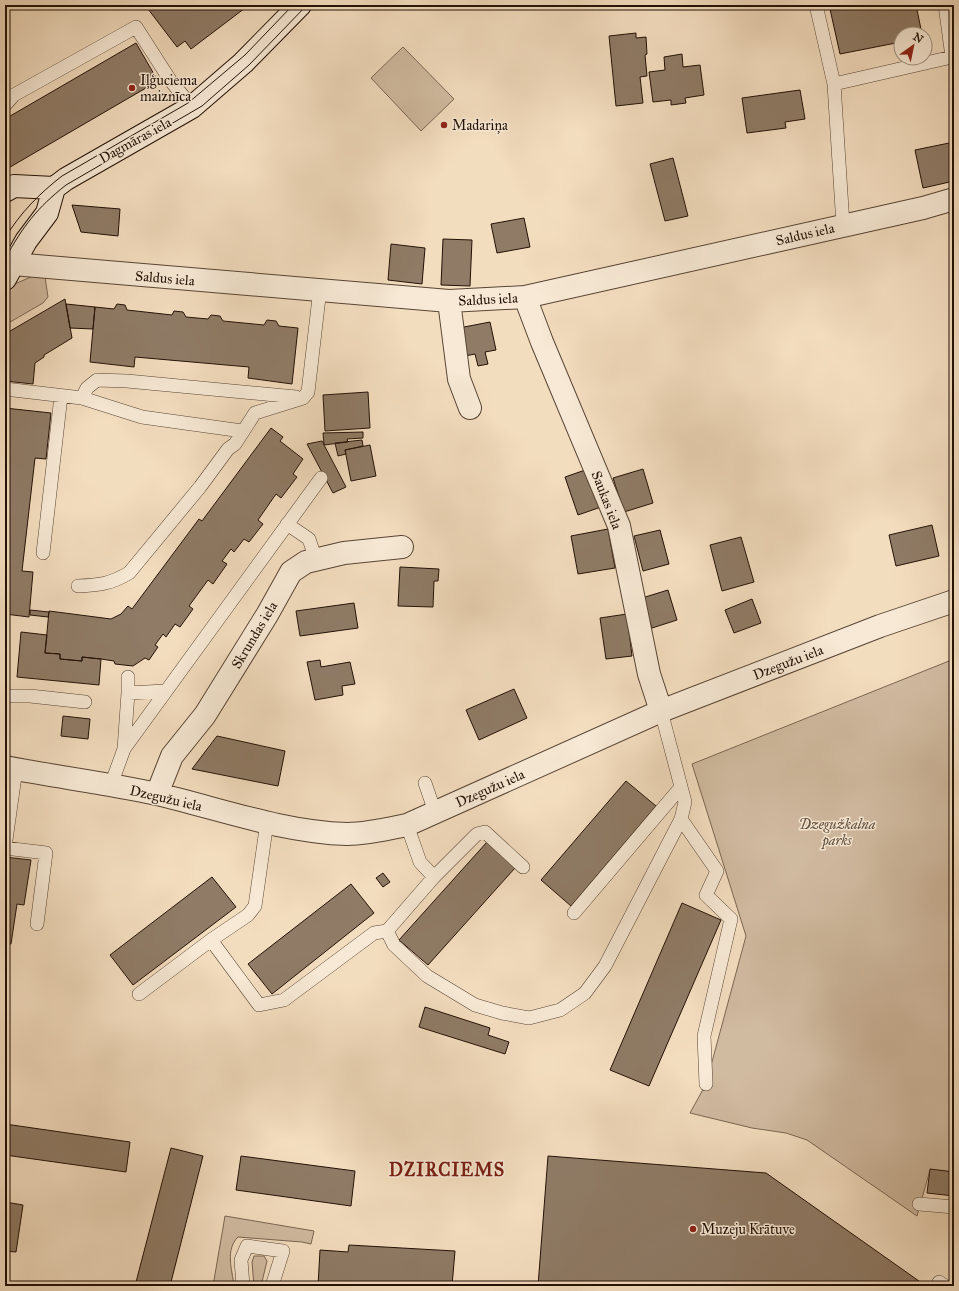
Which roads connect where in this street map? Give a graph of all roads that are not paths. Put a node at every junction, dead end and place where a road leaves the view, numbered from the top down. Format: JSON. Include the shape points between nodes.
{"nodes":[{"id":1,"x":300,"y":5,"type":"edge"},
{"id":2,"x":816,"y":5,"type":"edge"},
{"id":3,"x":945,"y":5,"type":"edge"},
{"id":4,"x":834,"y":84,"type":"junction"},
{"id":5,"x":5,"y":105,"type":"edge"},
{"id":6,"x":192,"y":107,"type":"junction"},
{"id":7,"x":54,"y":188,"type":"junction"},
{"id":8,"x":5,"y":191,"type":"edge"},
{"id":9,"x":954,"y":199,"type":"edge"},
{"id":10,"x":843,"y":225,"type":"junction"},
{"id":11,"x":8,"y":268,"type":"edge"},
{"id":12,"x":320,"y":289,"type":"junction"},
{"id":13,"x":525,"y":297,"type":"junction"},
{"id":14,"x":449,"y":301,"type":"junction"},
{"id":15,"x":5,"y":389,"type":"edge"},
{"id":16,"x":252,"y":394,"type":"junction"},
{"id":17,"x":61,"y":396,"type":"junction"},
{"id":18,"x":82,"y":398,"type":"junction"},
{"id":19,"x":303,"y":398,"type":"junction"},
{"id":20,"x":470,"y":408,"type":"dead end"},
{"id":21,"x":255,"y":413,"type":"junction"},
{"id":22,"x":242,"y":431,"type":"junction"},
{"id":23,"x":321,"y":478,"type":"dead end"},
{"id":24,"x":287,"y":524,"type":"junction"},
{"id":25,"x":402,"y":547,"type":"dead end"},
{"id":26,"x":43,"y":553,"type":"dead end"},
{"id":27,"x":316,"y":560,"type":"junction"},
{"id":28,"x":78,"y":586,"type":"dead end"},
{"id":29,"x":954,"y":601,"type":"edge"},
{"id":30,"x":128,"y":677,"type":"dead end"},
{"id":31,"x":165,"y":692,"type":"junction"},
{"id":32,"x":128,"y":693,"type":"junction"},
{"id":33,"x":5,"y":696,"type":"edge"},
{"id":34,"x":85,"y":702,"type":"dead end"},
{"id":35,"x":661,"y":711,"type":"junction"},
{"id":36,"x":124,"y":749,"type":"junction"},
{"id":37,"x":10,"y":768,"type":"edge"},
{"id":38,"x":425,"y":783,"type":"dead end"},
{"id":39,"x":112,"y":785,"type":"junction"},
{"id":40,"x":681,"y":787,"type":"junction"},
{"id":41,"x":157,"y":794,"type":"junction"},
{"id":42,"x":436,"y":812,"type":"junction"},
{"id":43,"x":681,"y":819,"type":"junction"},
{"id":44,"x":267,"y":822,"type":"junction"},
{"id":45,"x":407,"y":825,"type":"junction"},
{"id":46,"x":5,"y":847,"type":"edge"},
{"id":47,"x":523,"y":867,"type":"dead end"},
{"id":48,"x":434,"y":877,"type":"junction"},
{"id":49,"x":574,"y":912,"type":"dead end"},
{"id":50,"x":37,"y":924,"type":"dead end"},
{"id":51,"x":387,"y":931,"type":"junction"},
{"id":52,"x":211,"y":940,"type":"junction"},
{"id":53,"x":138,"y":994,"type":"dead end"},
{"id":54,"x":706,"y":1084,"type":"dead end"},
{"id":55,"x":919,"y":1204,"type":"dead end"},
{"id":56,"x":954,"y":1207,"type":"edge"},
{"id":57,"x":244,"y":1286,"type":"edge"},
{"id":58,"x":272,"y":1286,"type":"edge"}],
"edges":[{"from":1,"to":6,"type":"street","name":"Dagmāras iela","via":[[243,63]]},
{"from":2,"to":4,"type":"lane"},
{"from":3,"to":4,"type":"lane","via":[[952,57]]},
{"from":4,"to":10,"type":"lane"},
{"from":5,"to":6,"type":"lane","via":[[14,95],[136,27],[170,80]]},
{"from":6,"to":7,"type":"street","name":"Dagmāras iela"},
{"from":7,"to":8,"type":"street","via":[[14,186]]},
{"from":7,"to":11,"type":"street","via":[[47,213]]},
{"from":9,"to":10,"type":"street","name":"Saldus iela"},
{"from":10,"to":13,"type":"street","name":"Saldus iela"},
{"from":11,"to":12,"type":"street","name":"Saldus iela"},
{"from":12,"to":14,"type":"street","name":"Saldus iela"},
{"from":12,"to":19,"type":"lane","via":[[308,392]]},
{"from":13,"to":14,"type":"street","name":"Saldus iela"},
{"from":13,"to":35,"type":"street","name":"Saukas iela","via":[[618,526],[648,674]]},
{"from":14,"to":20,"type":"street","via":[[459,379]]},
{"from":15,"to":17,"type":"lane"},
{"from":16,"to":18,"type":"lane","via":[[98,380],[87,388]]},
{"from":16,"to":19,"type":"lane"},
{"from":16,"to":21,"type":"lane","via":[[257,402]]},
{"from":17,"to":18,"type":"lane"},
{"from":17,"to":26,"type":"lane"},
{"from":18,"to":22,"type":"lane","via":[[142,417]]},
{"from":19,"to":21,"type":"lane"},
{"from":21,"to":22,"type":"lane"},
{"from":22,"to":28,"type":"lane","via":[[235,444],[228,449],[135,567],[116,581],[104,585]]},
{"from":23,"to":24,"type":"lane"},
{"from":24,"to":27,"type":"lane","via":[[308,539]]},
{"from":24,"to":31,"type":"lane"},
{"from":25,"to":27,"type":"street","name":"Skrundas iela","via":[[344,553]]},
{"from":27,"to":41,"type":"street","name":"Skrundas iela","via":[[306,562],[291,572],[205,715],[172,756]]},
{"from":29,"to":35,"type":"street","name":"Dzegužu iela","via":[[880,626]]},
{"from":30,"to":32,"type":"lane"},
{"from":31,"to":32,"type":"lane"},
{"from":31,"to":36,"type":"lane"},
{"from":32,"to":36,"type":"lane"},
{"from":33,"to":34,"type":"lane"},
{"from":35,"to":40,"type":"lane"},
{"from":35,"to":42,"type":"street","name":"Dzegužu iela"},
{"from":36,"to":39,"type":"lane"},
{"from":37,"to":39,"type":"street","name":"Dzegužu iela"},
{"from":37,"to":46,"type":"lane"},
{"from":38,"to":42,"type":"lane"},
{"from":39,"to":41,"type":"street","name":"Dzegužu iela"},
{"from":40,"to":43,"type":"lane","via":[[685,802]]},
{"from":40,"to":49,"type":"lane"},
{"from":41,"to":44,"type":"street","name":"Dzegužu iela"},
{"from":42,"to":45,"type":"street","name":"Dzegužu iela"},
{"from":43,"to":51,"type":"lane","via":[[605,966],[585,993],[560,1010],[529,1018],[474,1005],[427,976],[394,945]]},
{"from":43,"to":54,"type":"lane","via":[[717,871],[706,895],[731,919],[704,1036]]},
{"from":44,"to":45,"type":"street","name":"Dzegužu iela","via":[[348,834]]},
{"from":44,"to":52,"type":"lane","via":[[255,906],[248,915]]},
{"from":45,"to":48,"type":"lane","via":[[420,862]]},
{"from":46,"to":50,"type":"lane","via":[[46,853]]},
{"from":47,"to":48,"type":"lane","via":[[485,832],[477,834]]},
{"from":48,"to":51,"type":"lane"},
{"from":51,"to":52,"type":"lane","via":[[374,933],[284,1000],[259,1005]]},
{"from":52,"to":53,"type":"lane"},
{"from":55,"to":56,"type":"lane"},
{"from":57,"to":58,"type":"lane","via":[[241,1260],[247,1246],[283,1251]]}]}
